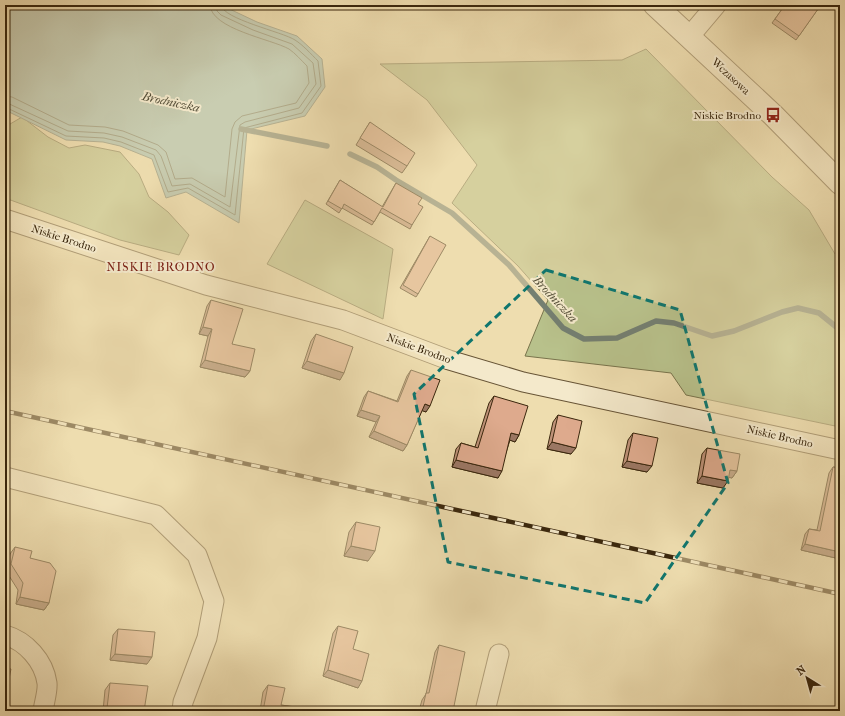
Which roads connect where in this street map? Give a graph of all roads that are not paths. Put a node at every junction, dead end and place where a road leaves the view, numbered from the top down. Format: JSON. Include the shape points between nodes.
{"nodes":[{"id":1,"x":655,"y":5,"type":"edge"},
{"id":2,"x":716,"y":5,"type":"edge"},
{"id":3,"x":689,"y":37,"type":"junction"},
{"id":4,"x":840,"y":183,"type":"edge"},
{"id":5,"x":5,"y":219,"type":"edge"},
{"id":6,"x":840,"y":450,"type":"edge"},
{"id":7,"x":5,"y":477,"type":"edge"},
{"id":8,"x":5,"y":635,"type":"edge"},
{"id":9,"x":498,"y":654,"type":"dead end"},
{"id":10,"x":43,"y":711,"type":"edge"},
{"id":11,"x":182,"y":711,"type":"edge"},
{"id":12,"x":485,"y":711,"type":"edge"}],
"edges":[{"from":1,"to":3,"type":"street","name":"Wczasowa"},
{"from":2,"to":3,"type":"street"},
{"from":3,"to":4,"type":"street","name":"Wczasowa","via":[[800,141]]},
{"from":5,"to":6,"type":"street","name":"Niskie Brodno","via":[[206,285],[343,320],[449,360],[524,382]]},
{"from":7,"to":11,"type":"street","via":[[156,515],[197,555],[214,600],[207,638]]},
{"from":8,"to":10,"type":"street","via":[[29,648],[42,664],[47,684]]},
{"from":9,"to":12,"type":"street"}]}
